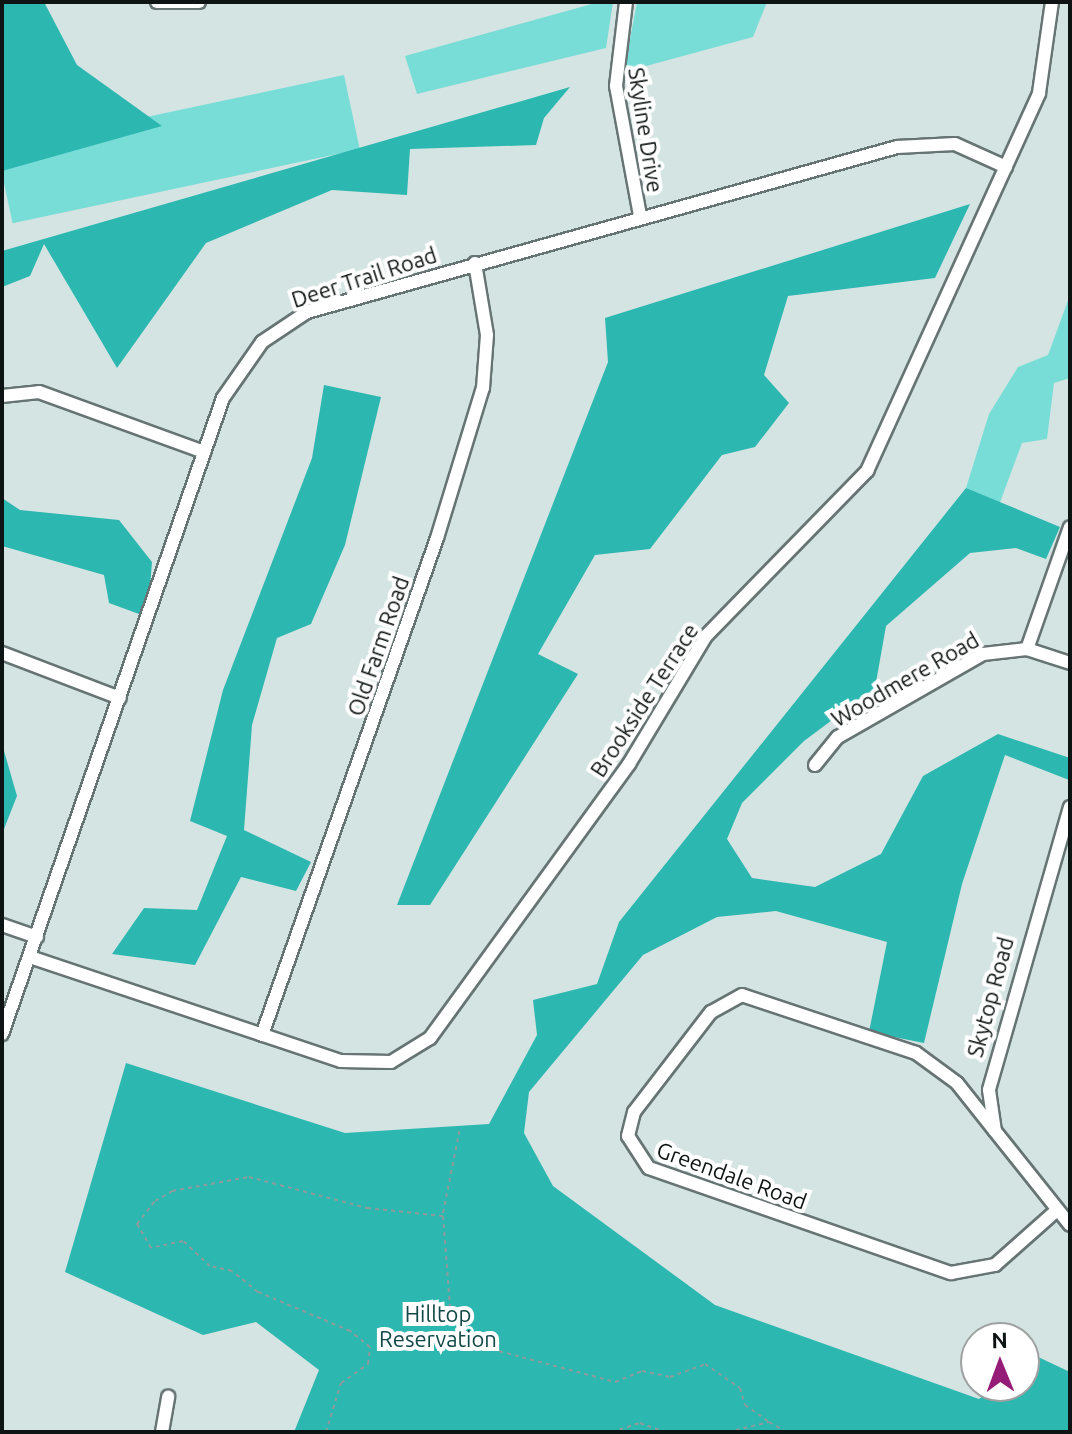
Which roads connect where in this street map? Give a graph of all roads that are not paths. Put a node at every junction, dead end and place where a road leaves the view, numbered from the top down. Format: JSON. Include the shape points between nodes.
{"nodes":[{"id":1,"x":157,"y":2,"type":"edge"},
{"id":2,"x":199,"y":2,"type":"edge"},
{"id":3,"x":626,"y":2,"type":"edge"},
{"id":4,"x":1052,"y":2,"type":"edge"},
{"id":5,"x":1006,"y":167,"type":"junction"},
{"id":6,"x":640,"y":216,"type":"junction"},
{"id":7,"x":475,"y":263,"type":"junction"},
{"id":8,"x":2,"y":396,"type":"edge"},
{"id":9,"x":204,"y":452,"type":"junction"},
{"id":10,"x":1070,"y":527,"type":"edge"},
{"id":11,"x":1027,"y":649,"type":"junction"},
{"id":12,"x":2,"y":653,"type":"edge"},
{"id":13,"x":1070,"y":663,"type":"edge"},
{"id":14,"x":120,"y":698,"type":"junction"},
{"id":15,"x":815,"y":765,"type":"dead end"},
{"id":16,"x":1070,"y":807,"type":"edge"},
{"id":17,"x":2,"y":925,"type":"edge"},
{"id":18,"x":37,"y":937,"type":"junction"},
{"id":19,"x":30,"y":957,"type":"junction"},
{"id":20,"x":2,"y":1034,"type":"edge"},
{"id":21,"x":262,"y":1035,"type":"junction"},
{"id":22,"x":995,"y":1131,"type":"junction"},
{"id":23,"x":1057,"y":1210,"type":"junction"},
{"id":24,"x":1070,"y":1225,"type":"edge"},
{"id":25,"x":168,"y":1397,"type":"dead end"},
{"id":26,"x":162,"y":1432,"type":"edge"}],
"edges":[{"from":1,"to":2,"type":"street"},
{"from":3,"to":6,"type":"street","name":"Skyline Drive","via":[[616,86]]},
{"from":4,"to":5,"type":"street","name":"Brookside Terrace","via":[[1039,93]]},
{"from":5,"to":6,"type":"street","name":"Deer Trail Road","via":[[955,144],[922,142]]},
{"from":5,"to":21,"type":"street","name":"Brookside Terrace","via":[[867,471],[706,636],[629,764],[430,1038],[391,1062],[368,1063]]},
{"from":6,"to":7,"type":"street","name":"Deer Trail Road"},
{"from":7,"to":9,"type":"street","name":"Deer Trail Road","via":[[307,312],[275,331],[231,382]]},
{"from":7,"to":21,"type":"street","name":"Old Farm Road","via":[[487,335],[483,388]]},
{"from":8,"to":9,"type":"street","via":[[39,392]]},
{"from":9,"to":14,"type":"street","name":"Deer Trail Road"},
{"from":10,"to":11,"type":"street"},
{"from":11,"to":13,"type":"street","name":"Woodmere Road"},
{"from":11,"to":15,"type":"street","name":"Woodmere Road","via":[[973,659],[838,737]]},
{"from":12,"to":14,"type":"street"},
{"from":14,"to":18,"type":"street","name":"Deer Trail Road"},
{"from":16,"to":22,"type":"street","name":"Skytop Road","via":[[992,1064]]},
{"from":17,"to":18,"type":"street"},
{"from":18,"to":19,"type":"street","name":"Deer Trail Road"},
{"from":19,"to":20,"type":"street"},
{"from":19,"to":21,"type":"street","name":"Brookside Terrace"},
{"from":22,"to":23,"type":"street"},
{"from":22,"to":23,"type":"street","name":"Greendale Road","via":[[947,1075],[891,1043],[757,997],[728,999],[634,1112],[630,1145],[649,1168],[951,1273],[995,1265]]},
{"from":23,"to":24,"type":"street"},
{"from":25,"to":26,"type":"street"}]}
